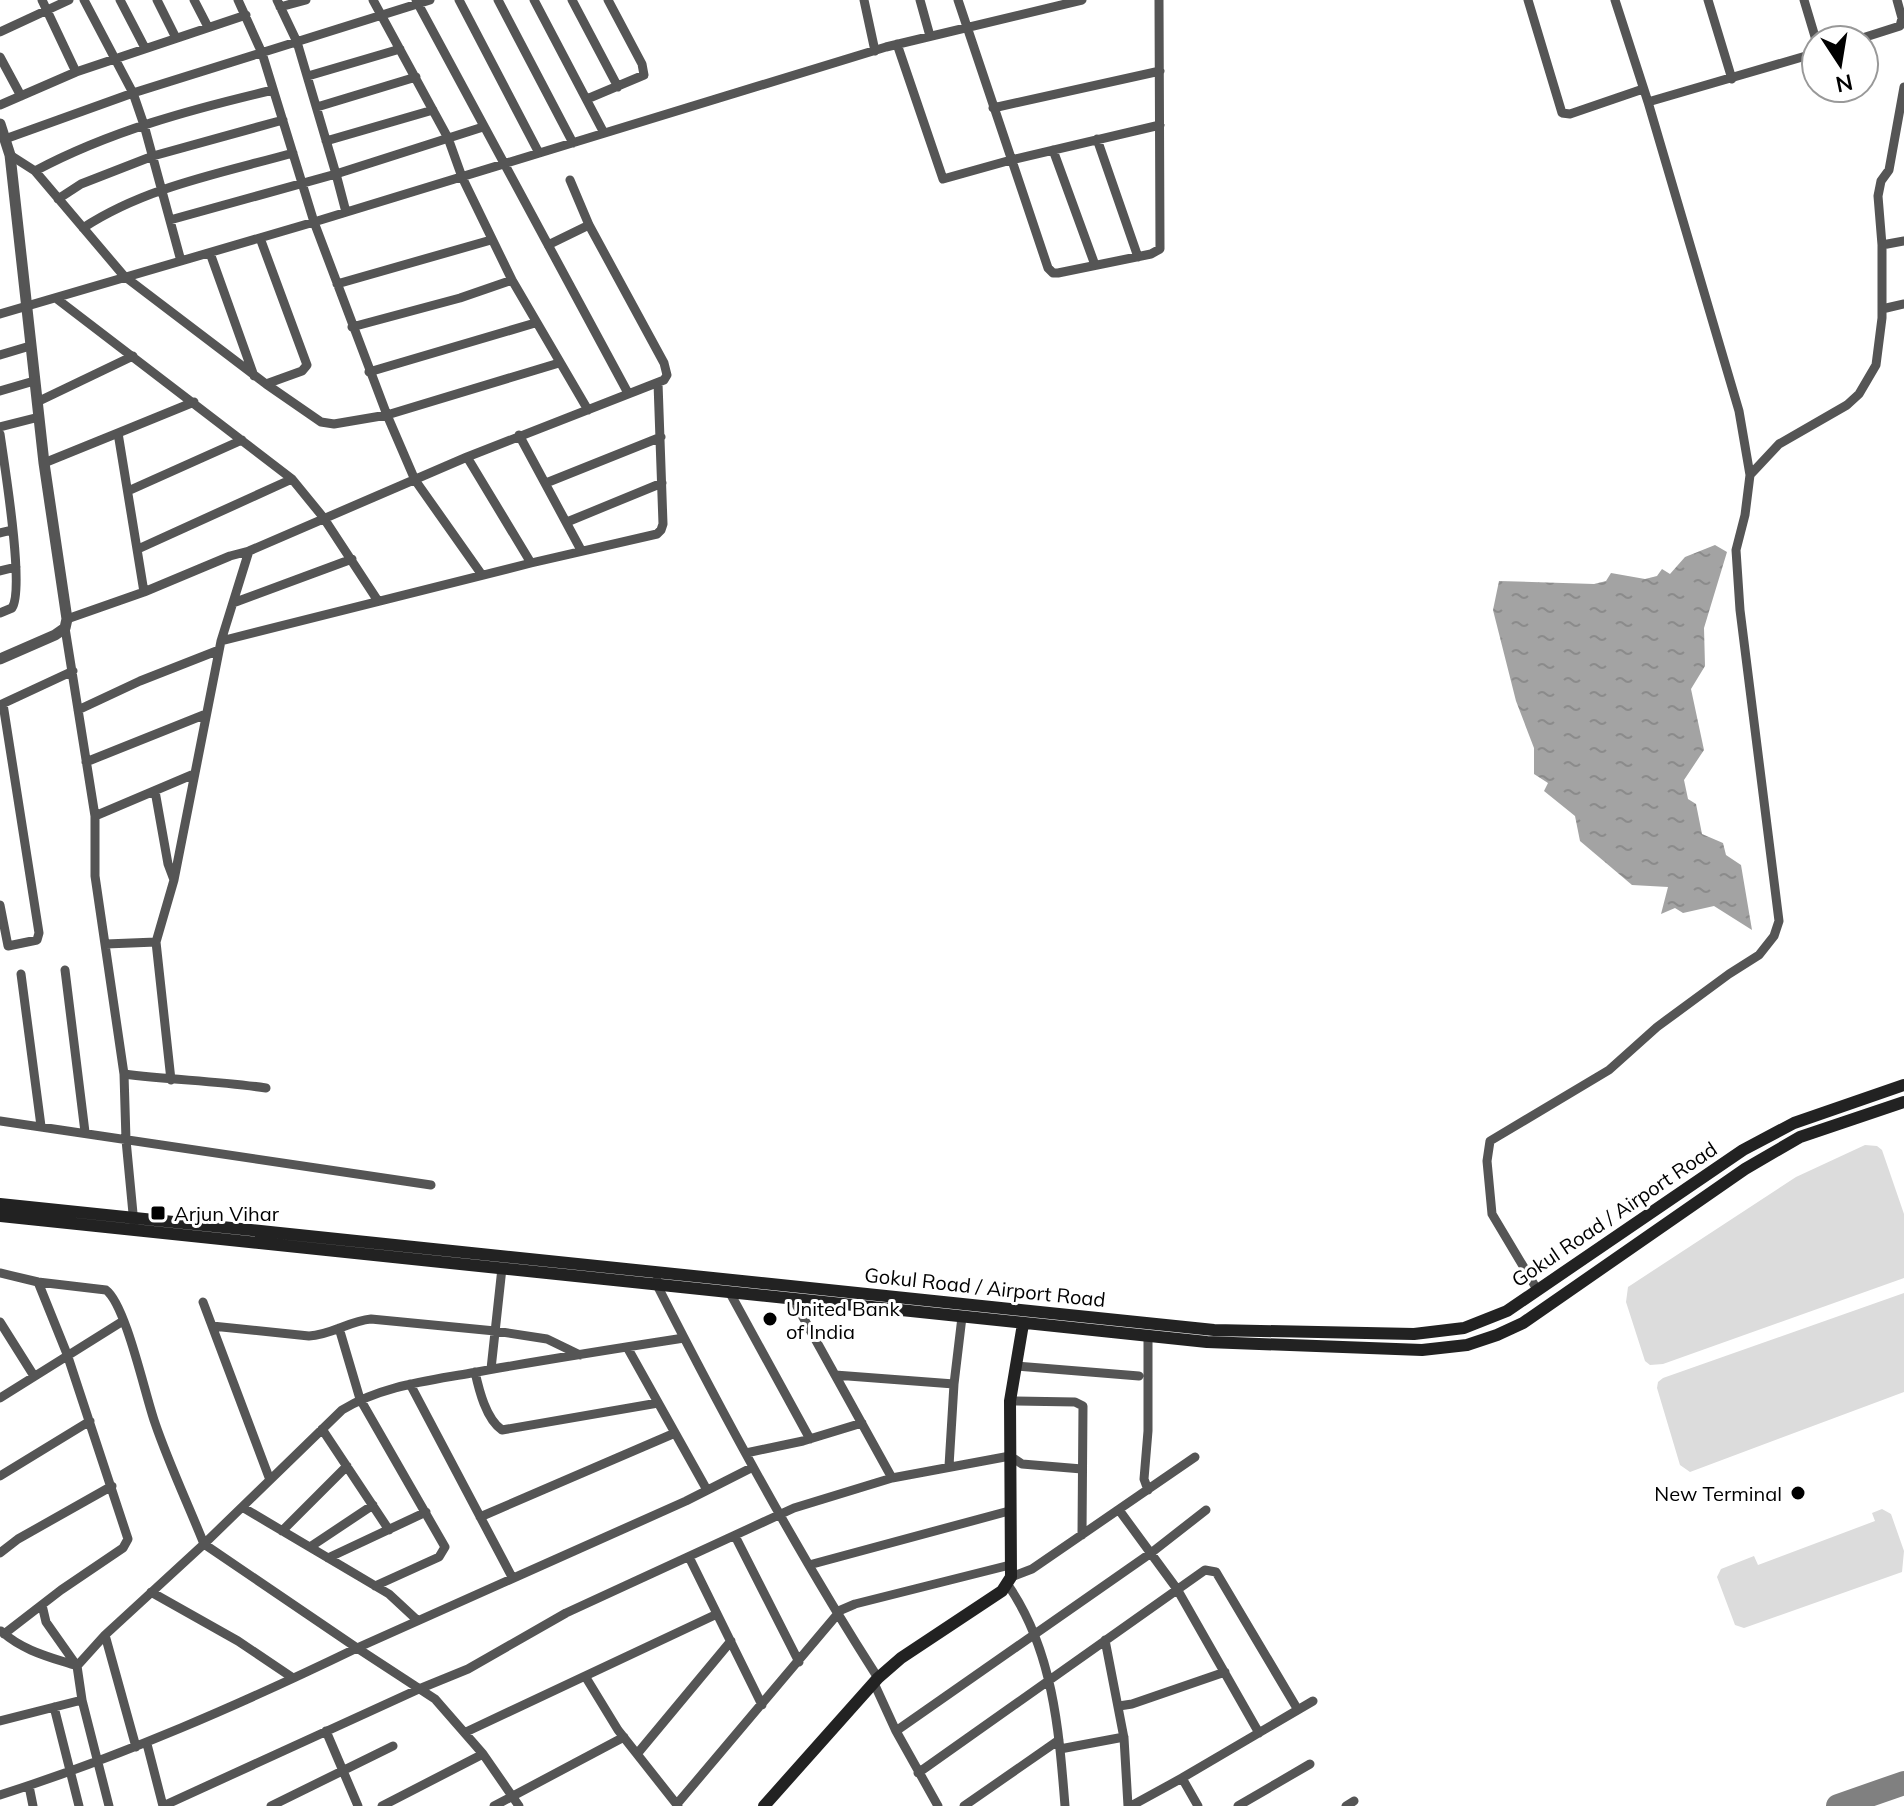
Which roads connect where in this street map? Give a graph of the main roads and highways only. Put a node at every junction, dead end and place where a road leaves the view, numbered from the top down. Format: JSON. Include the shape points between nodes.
{"nodes":[{"id":1,"x":1904,"y":1085,"type":"edge"},
{"id":2,"x":1904,"y":1102,"type":"edge"},
{"id":3,"x":0,"y":1204,"type":"edge"},
{"id":4,"x":0,"y":1216,"type":"edge"},
{"id":5,"x":134,"y":1224,"type":"junction"},
{"id":6,"x":657,"y":1278,"type":"junction"},
{"id":7,"x":1023,"y":1324,"type":"junction"},
{"id":8,"x":1464,"y":1328,"type":"junction"},
{"id":9,"x":1447,"y":1330,"type":"junction"},
{"id":10,"x":1467,"y":1345,"type":"junction"},
{"id":11,"x":1451,"y":1348,"type":"junction"},
{"id":12,"x":764,"y":1806,"type":"edge"}],
"edges":[{"from":1,"to":8,"type":"main road","name":"Gokul Road / Airport Road","via":[[1794,1123],[1743,1150],[1507,1311]]},
{"from":2,"to":10,"type":"main road","via":[[1800,1137],[1745,1169],[1523,1323]]},
{"from":3,"to":5,"type":"main road","name":"Gokul Road / Airport Road"},
{"from":4,"to":5,"type":"main road"},
{"from":5,"to":6,"type":"main road","name":"Gokul Road / Airport Road"},
{"from":5,"to":6,"type":"main road","via":[[502,1268]]},
{"from":6,"to":7,"type":"main road","via":[[730,1293]]},
{"from":6,"to":9,"type":"main road","name":"Gokul Road / Airport Road","via":[[1214,1330]]},
{"from":7,"to":11,"type":"main road","via":[[1207,1342]]},
{"from":7,"to":12,"type":"main road","via":[[1010,1401],[1009,1575],[1002,1591],[901,1658]]},
{"from":8,"to":9,"type":"main road","name":"Gokul Road / Airport Road"},
{"from":8,"to":10,"type":"main road"},
{"from":9,"to":11,"type":"main road"},
{"from":10,"to":11,"type":"main road"}]}
